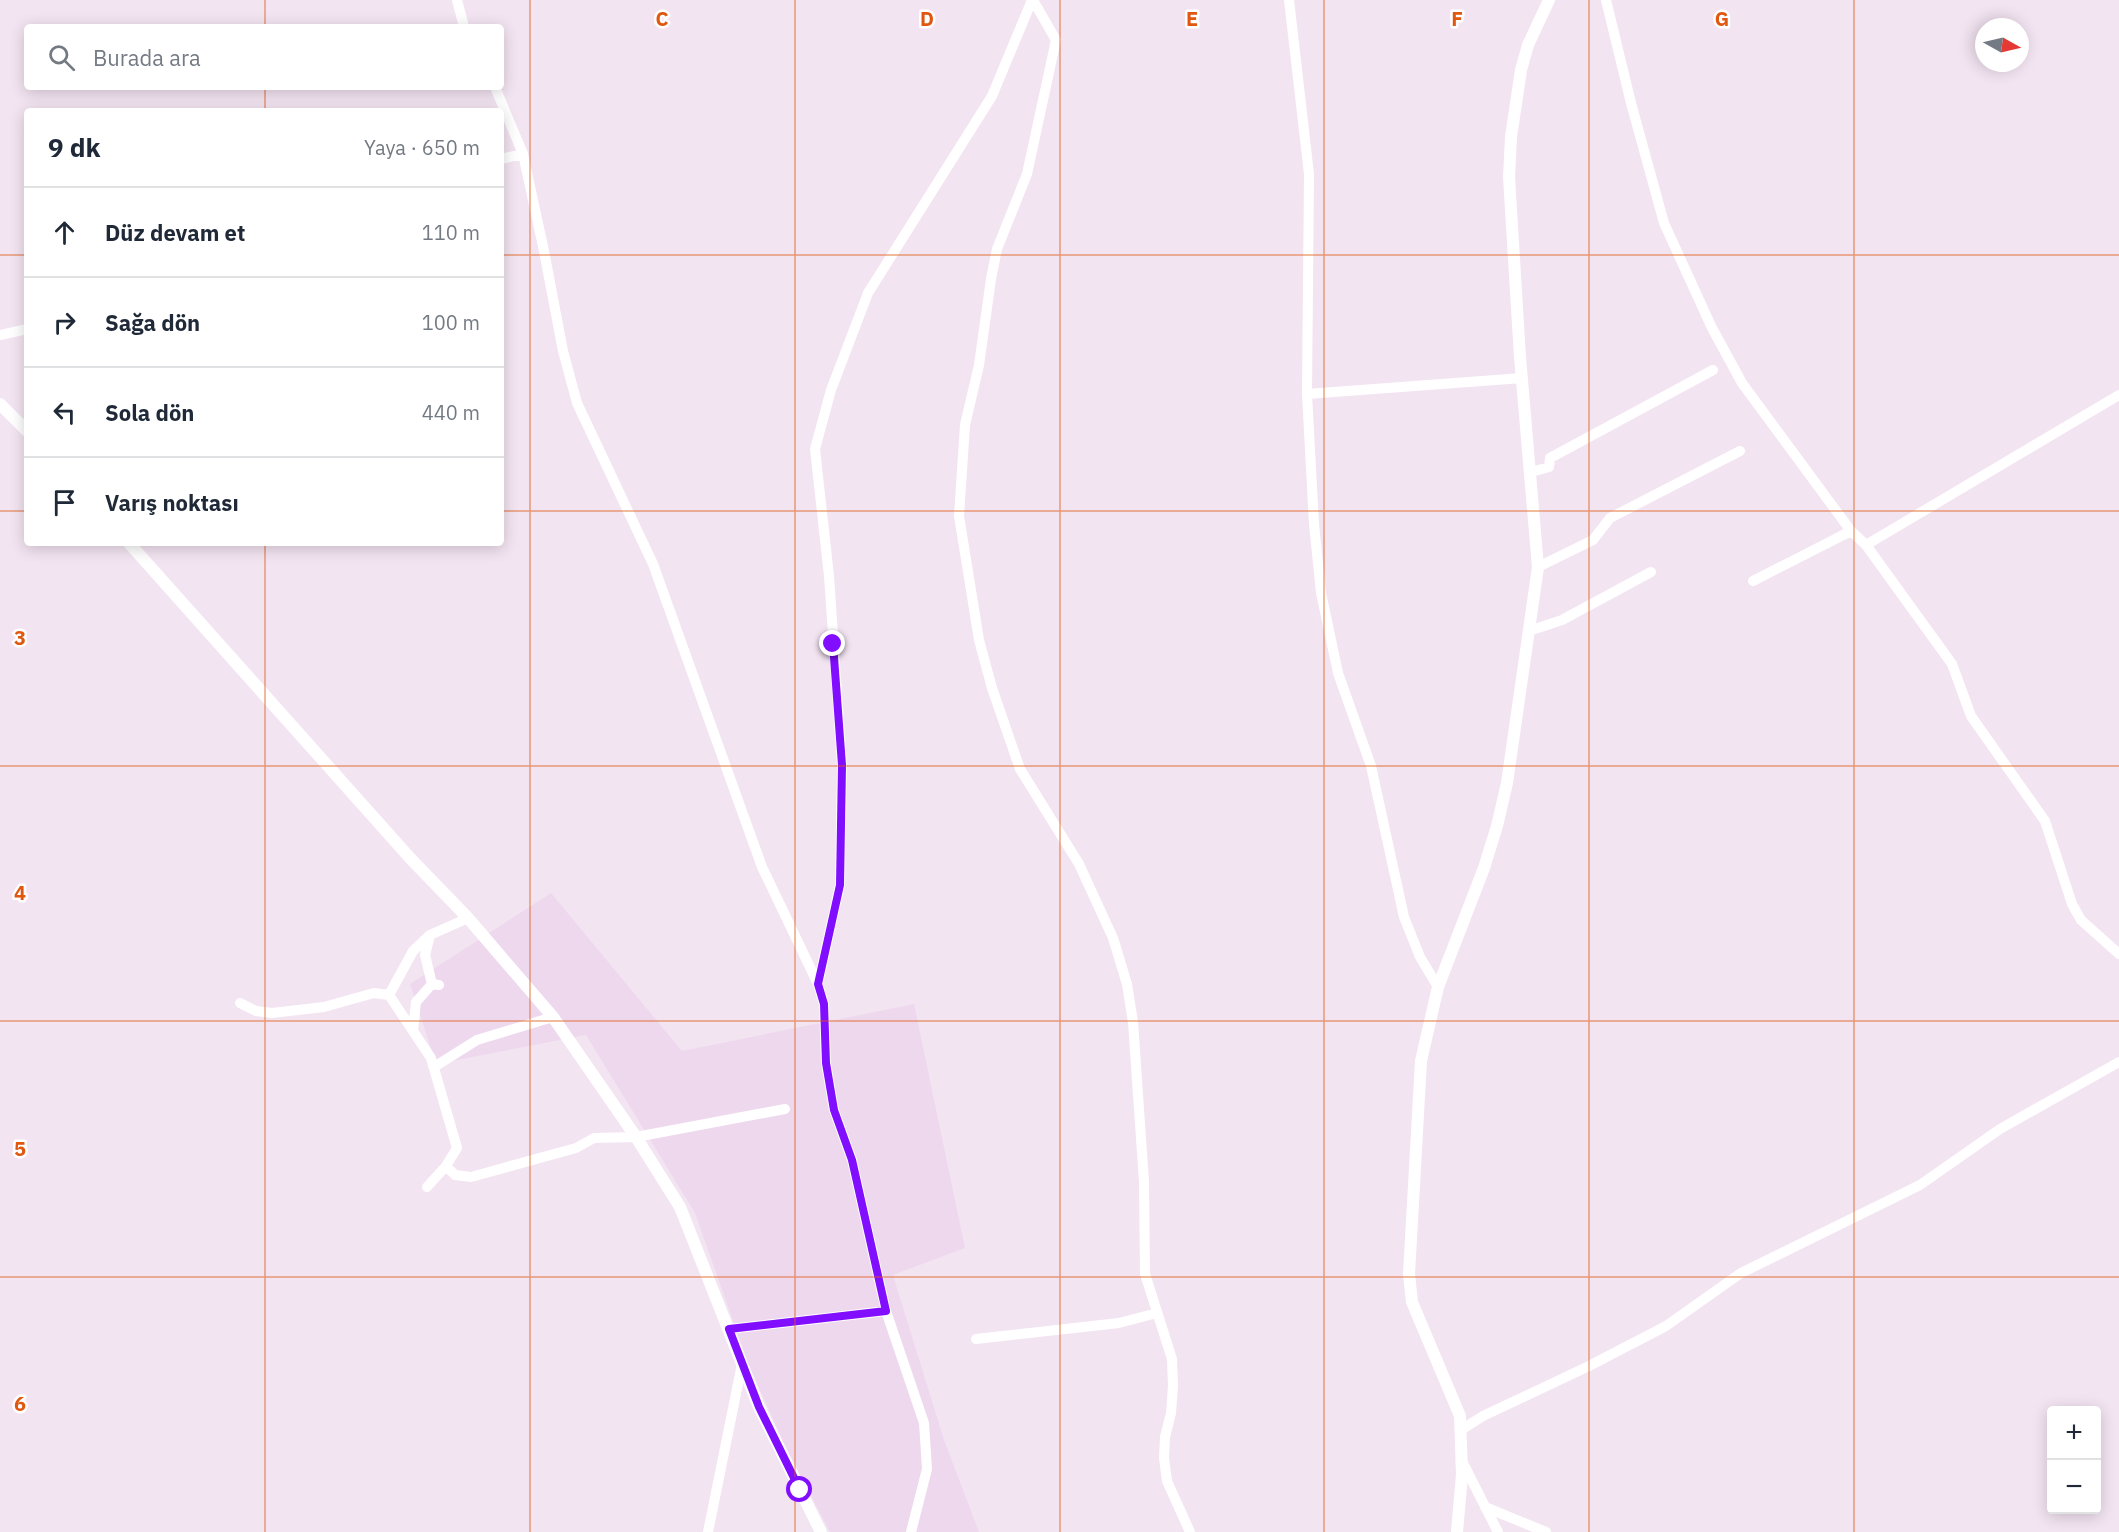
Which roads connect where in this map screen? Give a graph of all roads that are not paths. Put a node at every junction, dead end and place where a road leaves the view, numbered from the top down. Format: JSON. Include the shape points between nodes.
{"nodes":[{"id":1,"x":457,"y":0,"type":"edge"},
{"id":2,"x":1032,"y":0,"type":"edge"},
{"id":3,"x":1289,"y":0,"type":"edge"},
{"id":4,"x":1550,"y":0,"type":"edge"},
{"id":5,"x":1606,"y":0,"type":"edge"},
{"id":6,"x":463,"y":24,"type":"edge"},
{"id":7,"x":496,"y":90,"type":"edge"},
{"id":8,"x":504,"y":108,"type":"edge"},
{"id":9,"x":504,"y":109,"type":"edge"},
{"id":10,"x":523,"y":154,"type":"junction"},
{"id":11,"x":504,"y":158,"type":"edge"},
{"id":12,"x":24,"y":330,"type":"edge"},
{"id":13,"x":0,"y":335,"type":"edge"},
{"id":14,"x":1713,"y":370,"type":"dead end"},
{"id":15,"x":1522,"y":378,"type":"junction"},
{"id":16,"x":1307,"y":394,"type":"junction"},
{"id":17,"x":2119,"y":395,"type":"edge"},
{"id":18,"x":0,"y":404,"type":"edge"},
{"id":19,"x":24,"y":428,"type":"edge"},
{"id":20,"x":1740,"y":451,"type":"dead end"},
{"id":21,"x":1531,"y":472,"type":"junction"},
{"id":22,"x":1851,"y":531,"type":"junction"},
{"id":23,"x":1866,"y":545,"type":"junction"},
{"id":24,"x":132,"y":546,"type":"edge"},
{"id":25,"x":1538,"y":567,"type":"junction"},
{"id":26,"x":1651,"y":572,"type":"dead end"},
{"id":27,"x":1753,"y":580,"type":"dead end"},
{"id":28,"x":1529,"y":631,"type":"junction"},
{"id":29,"x":468,"y":918,"type":"junction"},
{"id":30,"x":430,"y":935,"type":"junction"},
{"id":31,"x":2119,"y":954,"type":"edge"},
{"id":32,"x":818,"y":984,"type":"junction"},
{"id":33,"x":1438,"y":987,"type":"junction"},
{"id":34,"x":389,"y":995,"type":"junction"},
{"id":35,"x":240,"y":1003,"type":"dead end"},
{"id":36,"x":553,"y":1017,"type":"junction"},
{"id":37,"x":413,"y":1030,"type":"junction"},
{"id":38,"x":2119,"y":1062,"type":"edge"},
{"id":39,"x":434,"y":1067,"type":"junction"},
{"id":40,"x":785,"y":1108,"type":"dead end"},
{"id":41,"x":636,"y":1137,"type":"junction"},
{"id":42,"x":446,"y":1166,"type":"junction"},
{"id":43,"x":427,"y":1187,"type":"dead end"},
{"id":44,"x":886,"y":1311,"type":"junction"},
{"id":45,"x":1157,"y":1313,"type":"junction"},
{"id":46,"x":729,"y":1329,"type":"junction"},
{"id":47,"x":976,"y":1339,"type":"dead end"},
{"id":48,"x":742,"y":1364,"type":"junction"},
{"id":49,"x":1461,"y":1430,"type":"junction"},
{"id":50,"x":1462,"y":1461,"type":"junction"},
{"id":51,"x":1485,"y":1508,"type":"junction"},
{"id":52,"x":708,"y":1532,"type":"edge"},
{"id":53,"x":820,"y":1532,"type":"edge"},
{"id":54,"x":911,"y":1532,"type":"edge"},
{"id":55,"x":1190,"y":1532,"type":"edge"},
{"id":56,"x":1457,"y":1532,"type":"edge"},
{"id":57,"x":1498,"y":1532,"type":"edge"},
{"id":58,"x":1546,"y":1532,"type":"edge"}],
"edges":[{"from":1,"to":6,"type":"street"},
{"from":2,"to":32,"type":"street","via":[[992,96],[868,293],[831,390],[815,449],[830,576],[842,765],[840,885]]},
{"from":2,"to":45,"type":"street","via":[[1056,40],[1027,174],[997,249],[979,365],[965,425],[959,516],[979,640],[1020,769],[1080,864],[1113,938],[1127,984],[1144,1182],[1144,1274]]},
{"from":3,"to":16,"type":"street","via":[[1309,174]]},
{"from":4,"to":15,"type":"street","via":[[1528,45],[1511,137],[1509,177]]},
{"from":5,"to":22,"type":"street","via":[[1664,223],[1712,328],[1742,383]]},
{"from":7,"to":8,"type":"street"},
{"from":9,"to":10,"type":"street"},
{"from":10,"to":11,"type":"street"},
{"from":10,"to":32,"type":"street","via":[[577,403],[653,564],[758,857]]},
{"from":12,"to":13,"type":"street"},
{"from":14,"to":21,"type":"street","via":[[1550,458],[1549,468]]},
{"from":15,"to":16,"type":"street"},
{"from":15,"to":21,"type":"street"},
{"from":16,"to":33,"type":"street","via":[[1314,524],[1330,642],[1371,766],[1404,917],[1419,957]]},
{"from":17,"to":23,"type":"street"},
{"from":18,"to":19,"type":"street"},
{"from":20,"to":25,"type":"street","via":[[1610,518],[1593,540]]},
{"from":21,"to":25,"type":"street"},
{"from":22,"to":23,"type":"street"},
{"from":22,"to":27,"type":"street"},
{"from":23,"to":31,"type":"street","via":[[1952,664],[1971,716],[2045,821],[2081,920]]},
{"from":24,"to":29,"type":"street"},
{"from":25,"to":28,"type":"street"},
{"from":26,"to":28,"type":"street","via":[[1562,620]]},
{"from":28,"to":33,"type":"street","via":[[1497,826]]},
{"from":29,"to":30,"type":"street"},
{"from":29,"to":36,"type":"street"},
{"from":30,"to":34,"type":"street","via":[[413,951]]},
{"from":30,"to":37,"type":"street","via":[[425,956],[435,984],[416,1002]]},
{"from":32,"to":44,"type":"street","via":[[824,1004],[826,1063],[834,1110],[852,1160]]},
{"from":33,"to":49,"type":"street","via":[[1420,1061],[1409,1274],[1412,1302],[1460,1416]]},
{"from":34,"to":35,"type":"street","via":[[374,993],[324,1007],[272,1012],[256,1011]]},
{"from":34,"to":37,"type":"street"},
{"from":36,"to":39,"type":"street","via":[[477,1040]]},
{"from":36,"to":41,"type":"street"},
{"from":37,"to":39,"type":"street"},
{"from":38,"to":49,"type":"street","via":[[2000,1129],[1920,1185],[1742,1273],[1666,1326]]},
{"from":39,"to":42,"type":"street","via":[[457,1148]]},
{"from":40,"to":41,"type":"street"},
{"from":41,"to":42,"type":"street","via":[[594,1138],[576,1148],[471,1177],[455,1175]]},
{"from":41,"to":46,"type":"street","via":[[680,1207]]},
{"from":42,"to":43,"type":"street"},
{"from":44,"to":46,"type":"street"},
{"from":44,"to":54,"type":"street","via":[[924,1423],[927,1469]]},
{"from":45,"to":47,"type":"street","via":[[1119,1323]]},
{"from":45,"to":55,"type":"street","via":[[1172,1359],[1171,1413],[1164,1458],[1167,1481]]},
{"from":46,"to":48,"type":"street"},
{"from":48,"to":52,"type":"street"},
{"from":48,"to":53,"type":"street"},
{"from":49,"to":50,"type":"street"},
{"from":50,"to":51,"type":"street"},
{"from":50,"to":56,"type":"street"},
{"from":51,"to":57,"type":"street"},
{"from":51,"to":58,"type":"street"}]}
